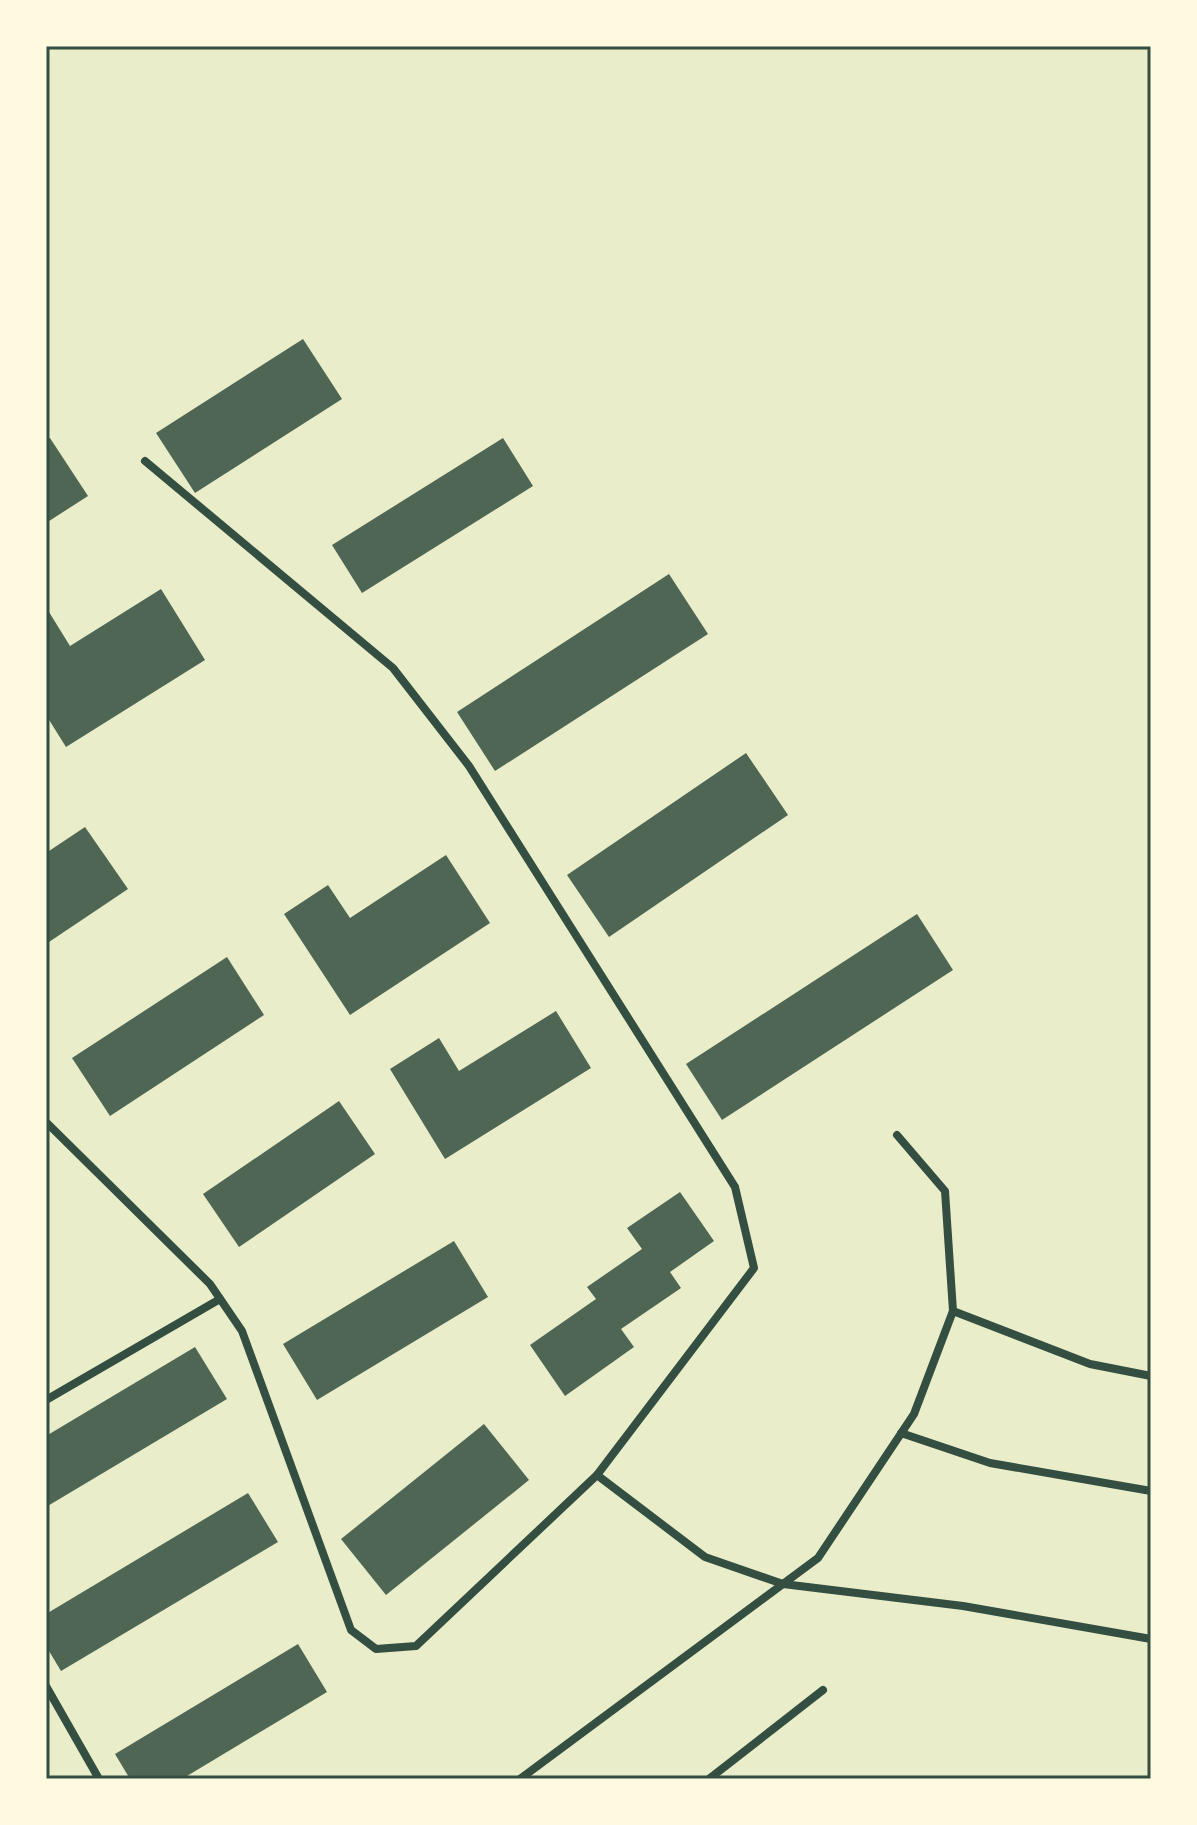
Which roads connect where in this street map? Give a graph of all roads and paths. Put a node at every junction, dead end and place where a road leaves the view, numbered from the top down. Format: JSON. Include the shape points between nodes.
{"nodes":[{"id":1,"x":145,"y":461,"type":"dead end"},
{"id":2,"x":46,"y":1122,"type":"edge"},
{"id":3,"x":897,"y":1135,"type":"dead end"},
{"id":4,"x":220,"y":1299,"type":"junction"},
{"id":5,"x":953,"y":1311,"type":"junction"},
{"id":6,"x":1151,"y":1376,"type":"edge"},
{"id":7,"x":46,"y":1400,"type":"edge"},
{"id":8,"x":901,"y":1433,"type":"junction"},
{"id":9,"x":597,"y":1475,"type":"junction"},
{"id":10,"x":1151,"y":1491,"type":"edge"},
{"id":11,"x":783,"y":1584,"type":"junction"},
{"id":12,"x":1151,"y":1639,"type":"edge"},
{"id":13,"x":46,"y":1686,"type":"edge"},
{"id":14,"x":823,"y":1690,"type":"dead end"},
{"id":15,"x":99,"y":1779,"type":"edge"},
{"id":16,"x":520,"y":1779,"type":"edge"},
{"id":17,"x":709,"y":1779,"type":"edge"}],
"edges":[{"from":1,"to":9,"type":"street","via":[[393,668],[469,766],[735,1187],[754,1268]]},
{"from":2,"to":4,"type":"street"},
{"from":3,"to":5,"type":"street","via":[[945,1191]]},
{"from":4,"to":7,"type":"street"},
{"from":4,"to":9,"type":"street","via":[[242,1331],[351,1630],[376,1649],[416,1646]]},
{"from":5,"to":6,"type":"street","via":[[1090,1364]]},
{"from":5,"to":8,"type":"street","via":[[914,1414]]},
{"from":8,"to":10,"type":"street","via":[[990,1463]]},
{"from":8,"to":11,"type":"street","via":[[818,1558]]},
{"from":9,"to":11,"type":"street","via":[[705,1557]]},
{"from":11,"to":12,"type":"street","via":[[963,1606]]},
{"from":11,"to":16,"type":"street"},
{"from":13,"to":15,"type":"street"},
{"from":14,"to":17,"type":"street"}]}
